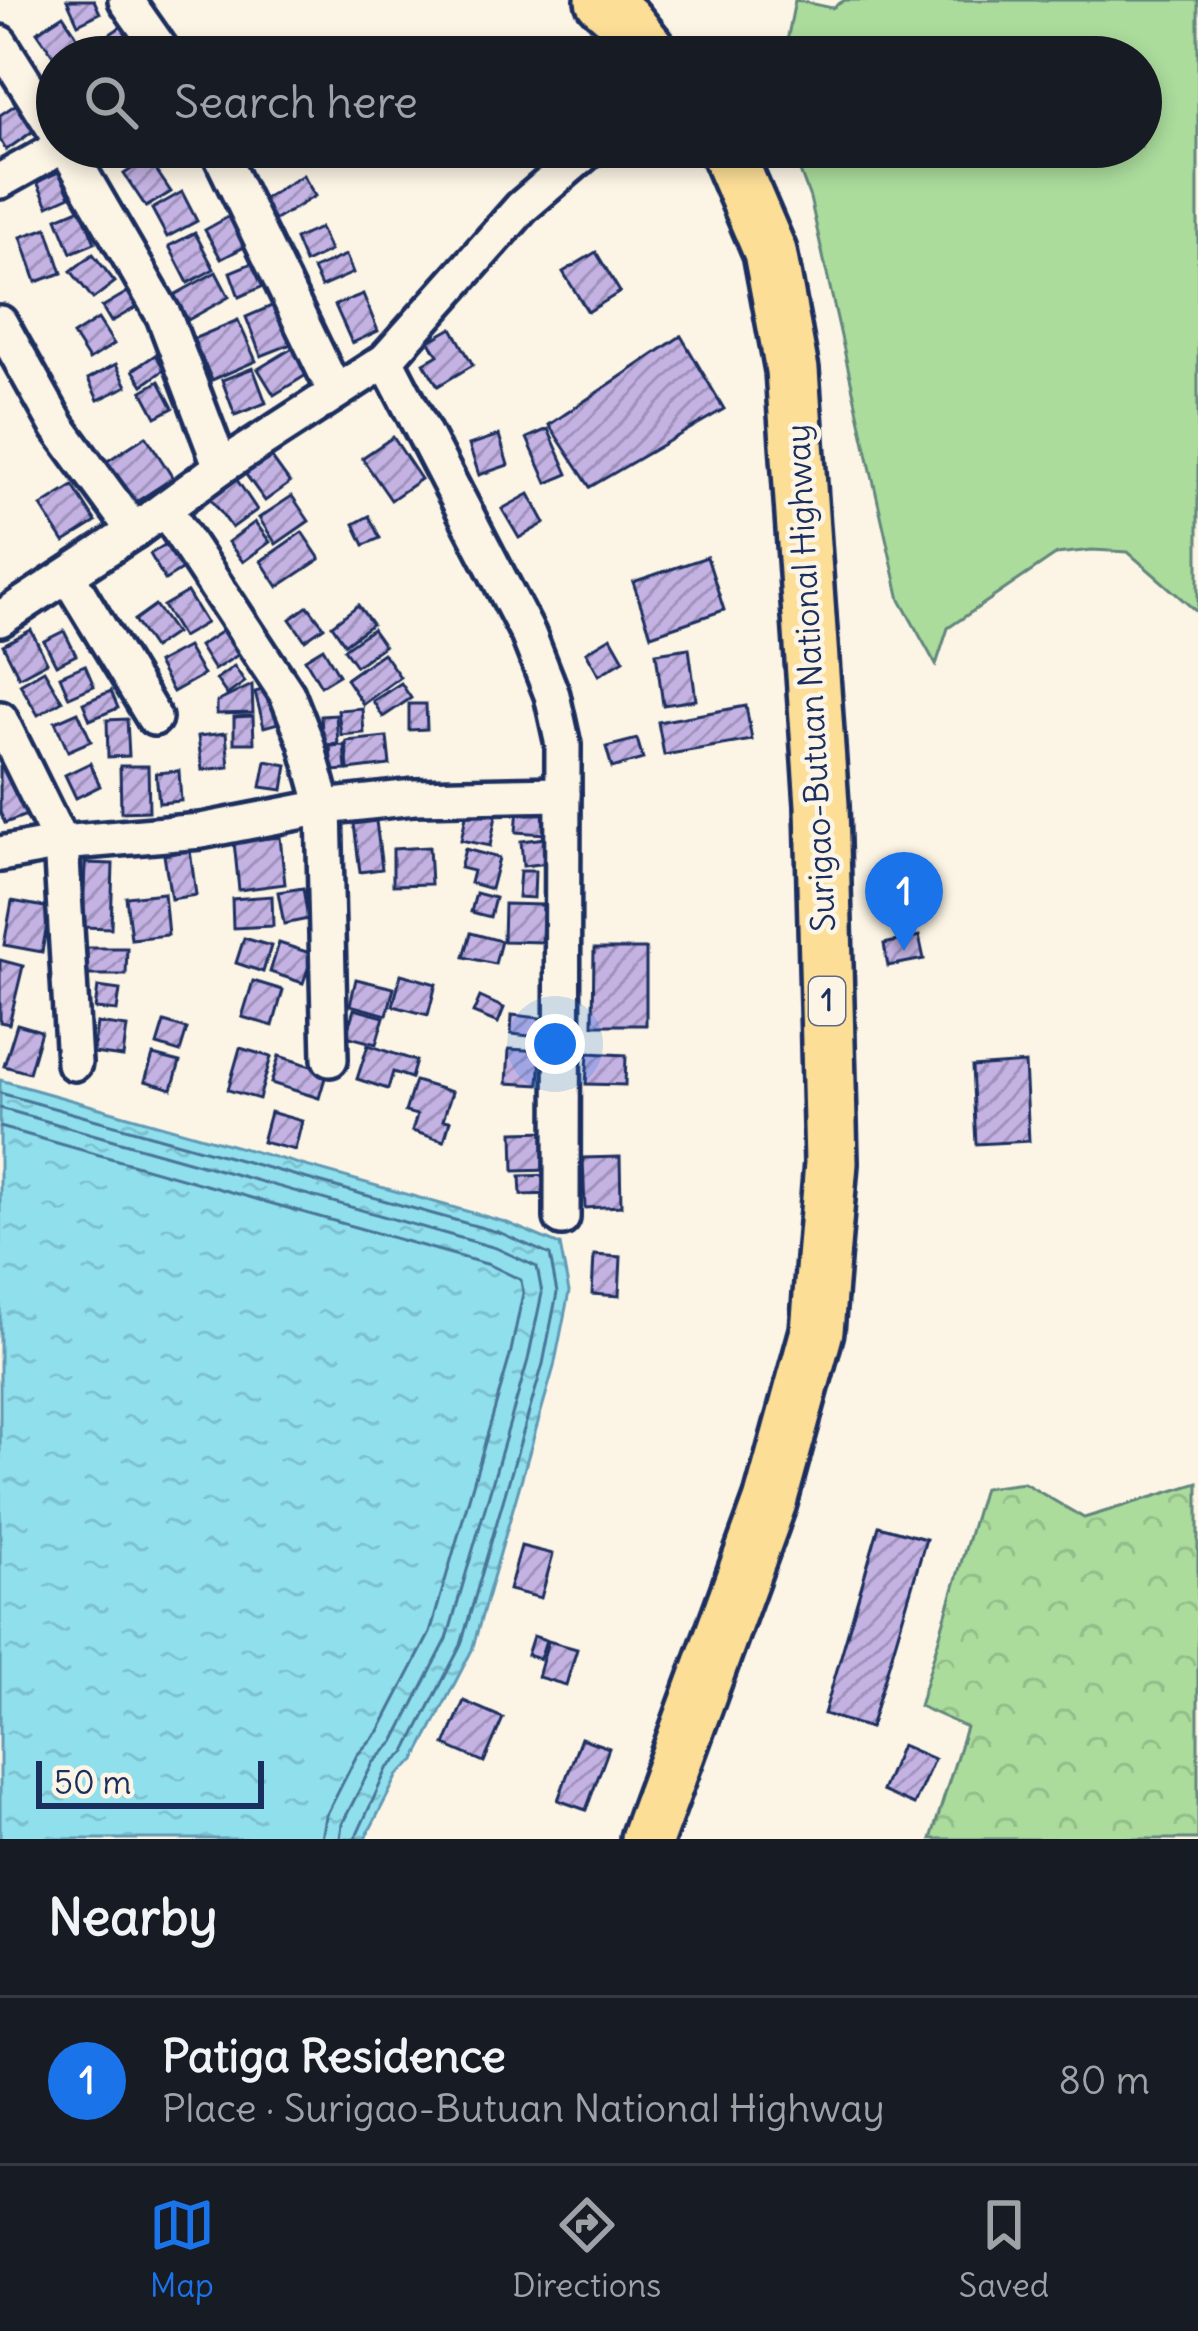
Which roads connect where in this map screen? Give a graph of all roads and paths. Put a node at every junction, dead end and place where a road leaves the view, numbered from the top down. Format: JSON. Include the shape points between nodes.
{"nodes":[{"id":1,"x":126,"y":0,"type":"edge"},
{"id":2,"x":602,"y":0,"type":"edge"},
{"id":3,"x":151,"y":36,"type":"edge"},
{"id":4,"x":638,"y":36,"type":"edge"},
{"id":5,"x":0,"y":43,"type":"edge"},
{"id":6,"x":36,"y":100,"type":"edge"},
{"id":7,"x":36,"y":162,"type":"edge"},
{"id":8,"x":76,"y":168,"type":"edge"},
{"id":9,"x":227,"y":168,"type":"edge"},
{"id":10,"x":568,"y":168,"type":"edge"},
{"id":11,"x":734,"y":168,"type":"edge"},
{"id":12,"x":0,"y":182,"type":"edge"},
{"id":13,"x":0,"y":322,"type":"edge"},
{"id":14,"x":386,"y":360,"type":"junction"},
{"id":15,"x":334,"y":392,"type":"junction"},
{"id":16,"x":220,"y":467,"type":"junction"},
{"id":17,"x":165,"y":509,"type":"junction"},
{"id":18,"x":134,"y":531,"type":"junction"},
{"id":19,"x":68,"y":576,"type":"junction"},
{"id":20,"x":0,"y":619,"type":"edge"},
{"id":21,"x":154,"y":718,"type":"dead end"},
{"id":22,"x":0,"y":719,"type":"edge"},
{"id":23,"x":562,"y":794,"type":"junction"},
{"id":24,"x":324,"y":807,"type":"junction"},
{"id":25,"x":61,"y":843,"type":"junction"},
{"id":26,"x":0,"y":854,"type":"edge"},
{"id":27,"x":330,"y":1059,"type":"dead end"},
{"id":28,"x":74,"y":1063,"type":"dead end"},
{"id":29,"x":562,"y":1218,"type":"dead end"},
{"id":30,"x":646,"y":1839,"type":"edge"}],
"edges":[{"from":1,"to":3,"type":"street"},
{"from":2,"to":4,"type":"highway"},
{"from":5,"to":6,"type":"street"},
{"from":7,"to":12,"type":"street"},
{"from":8,"to":16,"type":"street","via":[[164,316]]},
{"from":9,"to":15,"type":"street"},
{"from":10,"to":14,"type":"street","via":[[522,207]]},
{"from":11,"to":30,"type":"highway","name":"Surigao-Butuan National Highway","number":"1","via":[[770,252],[792,370],[821,805],[831,1163],[817,1331],[770,1502]]},
{"from":13,"to":18,"type":"street","via":[[58,428]]},
{"from":14,"to":15,"type":"street"},
{"from":14,"to":23,"type":"street","via":[[528,634],[552,695]]},
{"from":15,"to":16,"type":"street"},
{"from":16,"to":17,"type":"street"},
{"from":17,"to":18,"type":"street"},
{"from":17,"to":24,"type":"street","via":[[287,694]]},
{"from":18,"to":19,"type":"street"},
{"from":19,"to":20,"type":"street"},
{"from":19,"to":21,"type":"street"},
{"from":22,"to":25,"type":"street"},
{"from":23,"to":24,"type":"street","via":[[461,793]]},
{"from":23,"to":29,"type":"street"},
{"from":24,"to":25,"type":"street","via":[[201,831]]},
{"from":24,"to":27,"type":"street"},
{"from":25,"to":26,"type":"street"},
{"from":25,"to":28,"type":"street"}]}
